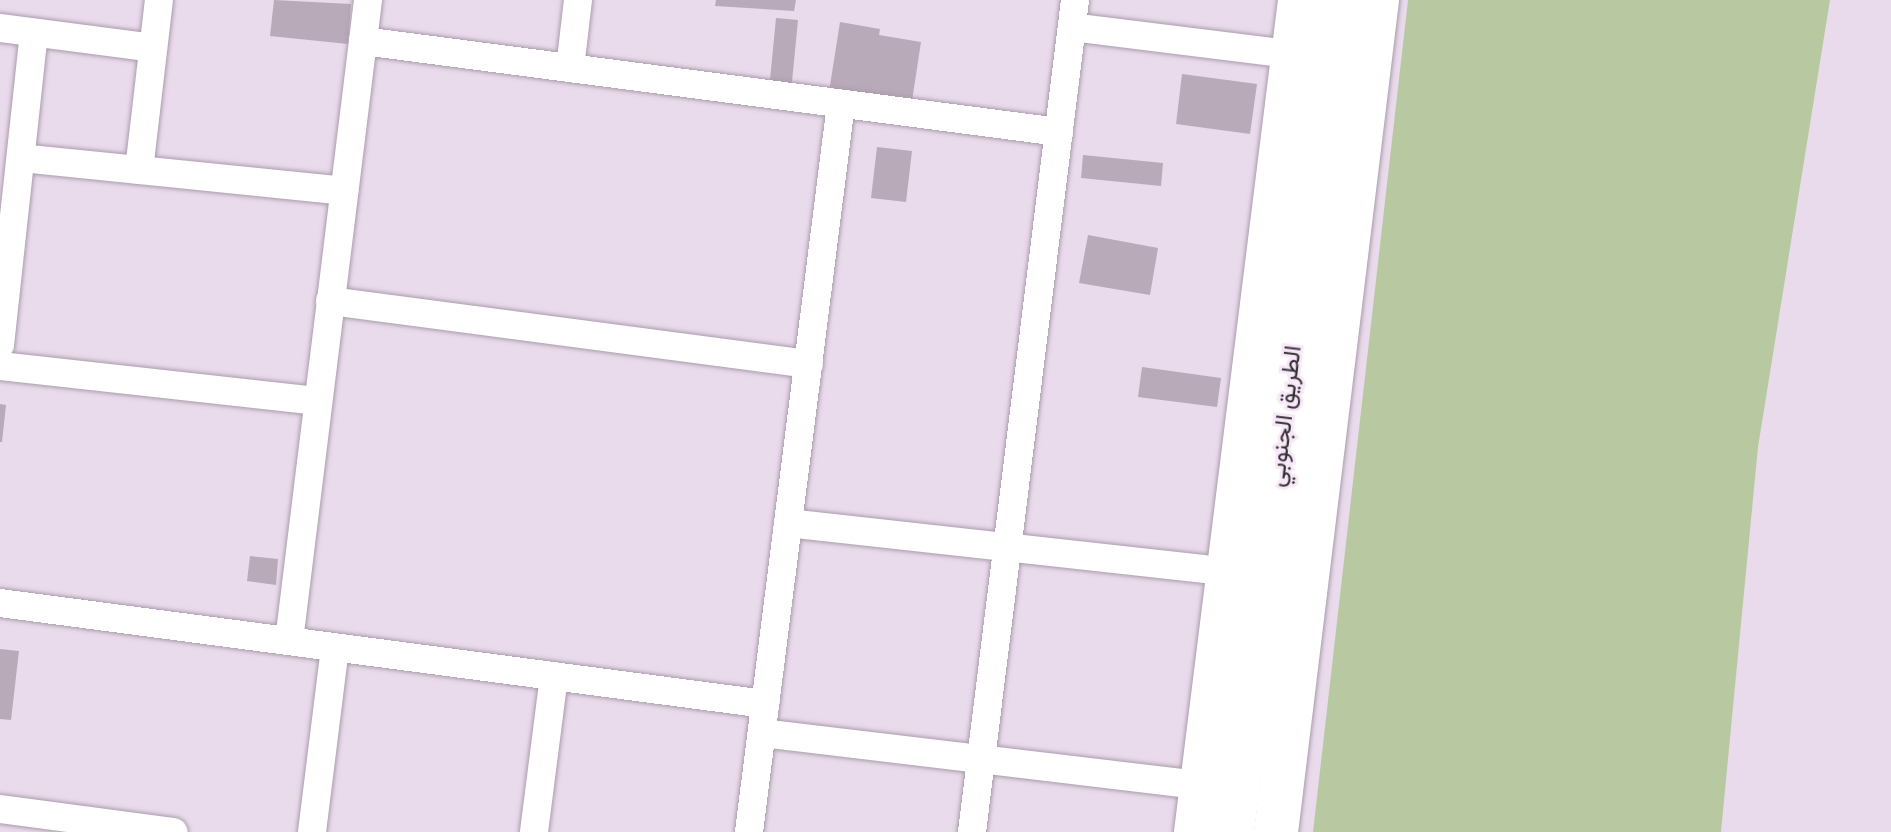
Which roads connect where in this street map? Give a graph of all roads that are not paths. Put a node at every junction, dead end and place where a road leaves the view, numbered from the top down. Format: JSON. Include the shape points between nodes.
{"nodes":[{"id":1,"x":159,"y":0,"type":"edge"},
{"id":2,"x":368,"y":0,"type":"edge"},
{"id":3,"x":578,"y":0,"type":"edge"},
{"id":4,"x":1297,"y":0,"type":"edge"},
{"id":5,"x":1335,"y":0,"type":"edge"},
{"id":6,"x":1377,"y":0,"type":"edge"},
{"id":7,"x":1074,"y":13,"type":"edge"},
{"id":8,"x":0,"y":28,"type":"edge"},
{"id":9,"x":34,"y":33,"type":"junction"},
{"id":10,"x":363,"y":41,"type":"junction"},
{"id":11,"x":153,"y":48,"type":"junction"},
{"id":12,"x":1290,"y":54,"type":"junction"},
{"id":13,"x":570,"y":68,"type":"junction"},
{"id":14,"x":841,"y":104,"type":"junction"},
{"id":15,"x":1059,"y":132,"type":"junction"},
{"id":16,"x":21,"y":158,"type":"junction"},
{"id":17,"x":139,"y":170,"type":"junction"},
{"id":18,"x":344,"y":191,"type":"junction"},
{"id":19,"x":330,"y":301,"type":"junction"},
{"id":20,"x":0,"y":345,"type":"edge"},
{"id":21,"x":809,"y":364,"type":"junction"},
{"id":22,"x":0,"y":366,"type":"edge"},
{"id":23,"x":318,"y":401,"type":"junction"},
{"id":24,"x":788,"y":523,"type":"junction"},
{"id":25,"x":1007,"y":547,"type":"junction"},
{"id":26,"x":1225,"y":571,"type":"junction"},
{"id":27,"x":0,"y":603,"type":"edge"},
{"id":28,"x":289,"y":641,"type":"junction"},
{"id":29,"x":335,"y":647,"type":"junction"},
{"id":30,"x":554,"y":676,"type":"junction"},
{"id":31,"x":765,"y":704,"type":"junction"},
{"id":32,"x":762,"y":733,"type":"junction"},
{"id":33,"x":981,"y":759,"type":"junction"},
{"id":34,"x":1199,"y":785,"type":"junction"},
{"id":35,"x":0,"y":809,"type":"edge"},
{"id":36,"x":173,"y":832,"type":"edge"},
{"id":37,"x":312,"y":832,"type":"edge"},
{"id":38,"x":534,"y":832,"type":"edge"},
{"id":39,"x":749,"y":832,"type":"edge"},
{"id":40,"x":972,"y":832,"type":"edge"},
{"id":41,"x":1193,"y":832,"type":"edge"},
{"id":42,"x":1232,"y":832,"type":"edge"},
{"id":43,"x":1276,"y":832,"type":"edge"}],
"edges":[{"from":1,"to":11,"type":"street"},
{"from":2,"to":10,"type":"street"},
{"from":3,"to":13,"type":"street"},
{"from":4,"to":12,"type":"street"},
{"from":5,"to":42,"type":"main road","name":"الطريق الجنوبي"},
{"from":6,"to":43,"type":"main road","name":"الطريق الجنوبي"},
{"from":7,"to":12,"type":"street"},
{"from":7,"to":15,"type":"street"},
{"from":8,"to":9,"type":"street"},
{"from":9,"to":11,"type":"street"},
{"from":9,"to":16,"type":"street"},
{"from":10,"to":13,"type":"street"},
{"from":10,"to":18,"type":"street"},
{"from":11,"to":17,"type":"street"},
{"from":12,"to":26,"type":"street"},
{"from":13,"to":14,"type":"street"},
{"from":14,"to":15,"type":"street"},
{"from":14,"to":21,"type":"street"},
{"from":15,"to":25,"type":"street"},
{"from":16,"to":17,"type":"street"},
{"from":16,"to":20,"type":"street"},
{"from":17,"to":18,"type":"street"},
{"from":18,"to":19,"type":"street"},
{"from":19,"to":21,"type":"street"},
{"from":19,"to":23,"type":"street"},
{"from":21,"to":24,"type":"street"},
{"from":22,"to":23,"type":"street"},
{"from":23,"to":28,"type":"street"},
{"from":24,"to":25,"type":"street"},
{"from":24,"to":31,"type":"street"},
{"from":25,"to":26,"type":"street"},
{"from":25,"to":33,"type":"street"},
{"from":26,"to":34,"type":"street"},
{"from":27,"to":28,"type":"street"},
{"from":28,"to":29,"type":"street"},
{"from":29,"to":30,"type":"street"},
{"from":29,"to":37,"type":"street"},
{"from":30,"to":31,"type":"street"},
{"from":30,"to":38,"type":"street"},
{"from":31,"to":32,"type":"street"},
{"from":32,"to":33,"type":"street"},
{"from":32,"to":39,"type":"street"},
{"from":33,"to":34,"type":"street"},
{"from":33,"to":40,"type":"street"},
{"from":34,"to":41,"type":"street"},
{"from":35,"to":36,"type":"street"}]}
